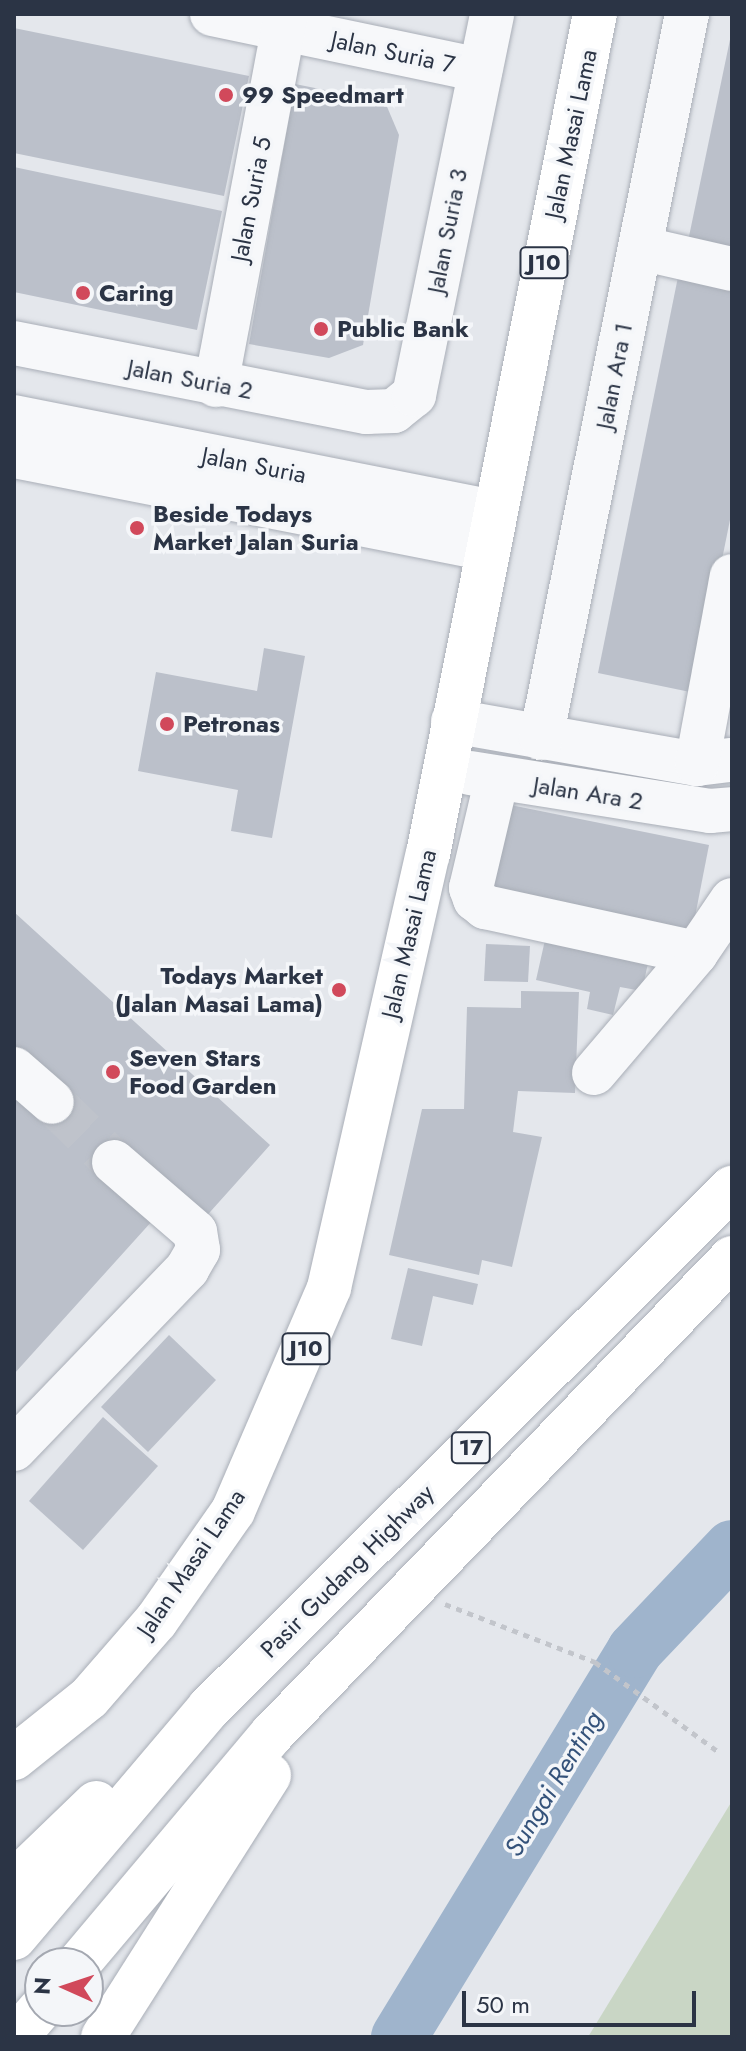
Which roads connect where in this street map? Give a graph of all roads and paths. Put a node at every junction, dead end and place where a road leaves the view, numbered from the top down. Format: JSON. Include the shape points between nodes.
{"nodes":[{"id":1,"x":212,"y":14,"type":"edge"},
{"id":2,"x":492,"y":14,"type":"edge"},
{"id":3,"x":595,"y":14,"type":"edge"},
{"id":4,"x":687,"y":14,"type":"edge"},
{"id":5,"x":284,"y":21,"type":"edge"},
{"id":6,"x":480,"y":70,"type":"junction"},
{"id":7,"x":640,"y":248,"type":"junction"},
{"id":8,"x":732,"y":269,"type":"edge"},
{"id":9,"x":14,"y":343,"type":"edge"},
{"id":10,"x":216,"y":385,"type":"junction"},
{"id":11,"x":366,"y":412,"type":"joint"},
{"id":12,"x":14,"y":417,"type":"edge"},
{"id":13,"x":14,"y":456,"type":"edge"},
{"id":14,"x":490,"y":530,"type":"junction"},
{"id":15,"x":732,"y":576,"type":"edge"},
{"id":16,"x":453,"y":721,"type":"junction"},
{"id":17,"x":541,"y":738,"type":"junction"},
{"id":18,"x":714,"y":762,"type":"edge"},
{"id":19,"x":445,"y":768,"type":"junction"},
{"id":20,"x":497,"y":778,"type":"junction"},
{"id":21,"x":732,"y":809,"type":"edge"},
{"id":22,"x":732,"y":900,"type":"edge"},
{"id":23,"x":696,"y":953,"type":"junction"},
{"id":24,"x":14,"y":1069,"type":"edge"},
{"id":25,"x":594,"y":1073,"type":"dead end"},
{"id":26,"x":52,"y":1102,"type":"tunnel mouth"},
{"id":27,"x":114,"y":1162,"type":"tunnel mouth"},
{"id":28,"x":732,"y":1188,"type":"edge"},
{"id":29,"x":732,"y":1258,"type":"edge"},
{"id":30,"x":14,"y":1449,"type":"edge"},
{"id":31,"x":410,"y":1591,"type":"junction"},
{"id":32,"x":351,"y":1654,"type":"junction"},
{"id":33,"x":209,"y":1708,"type":"junction"},
{"id":34,"x":719,"y":1752,"type":"dead end"},
{"id":35,"x":14,"y":1758,"type":"edge"},
{"id":36,"x":14,"y":1882,"type":"edge"},
{"id":37,"x":14,"y":1938,"type":"edge"},
{"id":38,"x":92,"y":1947,"type":"edge"},
{"id":39,"x":103,"y":2037,"type":"edge"}],
"edges":[{"from":1,"to":5,"type":"street","name":"Jalan Suria 7"},
{"from":2,"to":6,"type":"street","name":"Jalan Suria 3"},
{"from":3,"to":14,"type":"main road","name":"Jalan Masai Lama","number":"J10"},
{"from":4,"to":7,"type":"street","name":"Jalan Ara 1"},
{"from":5,"to":6,"type":"street","name":"Jalan Suria 7"},
{"from":5,"to":10,"type":"street","name":"Jalan Suria 5"},
{"from":6,"to":11,"type":"street","name":"Jalan Suria 3","via":[[414,395],[394,411]]},
{"from":7,"to":8,"type":"street"},
{"from":7,"to":17,"type":"street","name":"Jalan Ara 1"},
{"from":9,"to":10,"type":"street","name":"Jalan Suria 2"},
{"from":10,"to":11,"type":"street","name":"Jalan Suria 2"},
{"from":12,"to":14,"type":"street","name":"Jalan Suria"},
{"from":13,"to":14,"type":"street","name":"Jalan Suria"},
{"from":14,"to":16,"type":"main road","name":"Jalan Masai Lama","number":"J10"},
{"from":15,"to":18,"type":"street"},
{"from":16,"to":17,"type":"street","name":"Jalan Ara 2"},
{"from":16,"to":19,"type":"main road","name":"Jalan Masai Lama","number":"J10"},
{"from":17,"to":18,"type":"street","name":"Jalan Ara 2"},
{"from":19,"to":20,"type":"street","name":"Jalan Ara 2"},
{"from":19,"to":35,"type":"main road","name":"Jalan Masai Lama","number":"J10","via":[[329,1288],[296,1375],[233,1511],[156,1621],[89,1698]]},
{"from":20,"to":21,"type":"street","name":"Jalan Ara 2","via":[[710,811]]},
{"from":20,"to":23,"type":"street","via":[[471,888],[475,899],[485,907]]},
{"from":22,"to":23,"type":"street"},
{"from":23,"to":25,"type":"street"},
{"from":24,"to":26,"type":"street"},
{"from":27,"to":30,"type":"street","via":[[195,1232],[198,1250],[187,1269]]},
{"from":28,"to":33,"type":"main road","name":"Pasir Gudang Highway","number":"17"},
{"from":29,"to":31,"type":"main road","number":"17"},
{"from":31,"to":32,"type":"main road","number":"17"},
{"from":31,"to":34,"type":"path","via":[[595,1662]]},
{"from":32,"to":38,"type":"main road","number":"17","via":[[272,1734]]},
{"from":32,"to":39,"type":"main road"},
{"from":33,"to":36,"type":"main road","via":[[110,1789]]},
{"from":33,"to":37,"type":"main road","name":"Pasir Gudang Highway","number":"17"}]}
